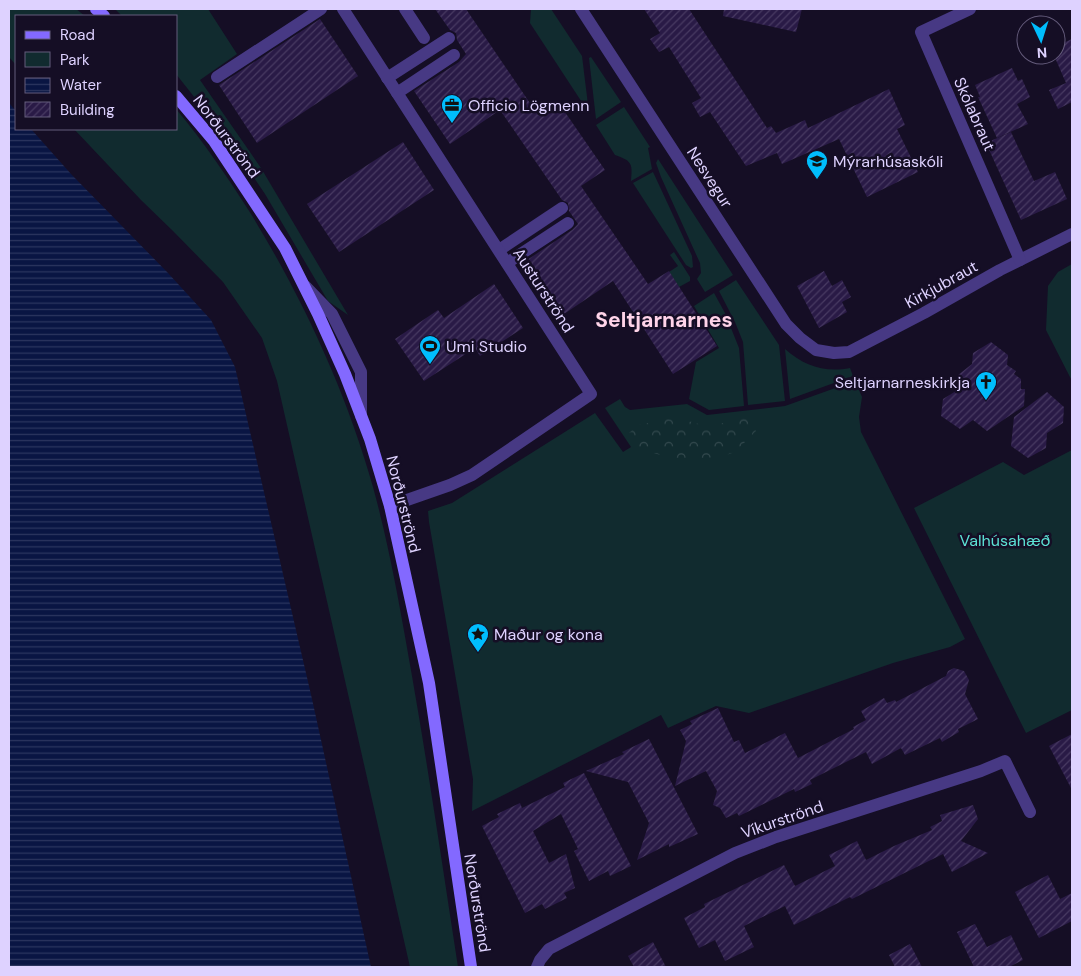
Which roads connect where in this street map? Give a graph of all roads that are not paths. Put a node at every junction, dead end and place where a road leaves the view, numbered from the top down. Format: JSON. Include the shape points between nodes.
{"nodes":[{"id":1,"x":321,"y":9,"type":"edge"},
{"id":2,"x":343,"y":9,"type":"edge"},
{"id":3,"x":405,"y":9,"type":"edge"},
{"id":4,"x":581,"y":9,"type":"edge"},
{"id":5,"x":970,"y":9,"type":"edge"},
{"id":6,"x":424,"y":38,"type":"dead end"},
{"id":7,"x":449,"y":38,"type":"dead end"},
{"id":8,"x":454,"y":55,"type":"dead end"},
{"id":9,"x":217,"y":77,"type":"dead end"},
{"id":10,"x":387,"y":78,"type":"junction"},
{"id":11,"x":397,"y":92,"type":"junction"},
{"id":12,"x":178,"y":98,"type":"edge"},
{"id":13,"x":562,"y":208,"type":"dead end"},
{"id":14,"x":568,"y":223,"type":"dead end"},
{"id":15,"x":1072,"y":234,"type":"edge"},
{"id":16,"x":499,"y":250,"type":"junction"},
{"id":17,"x":1020,"y":260,"type":"junction"},
{"id":18,"x":507,"y":263,"type":"junction"},
{"id":19,"x":824,"y":352,"type":"joint"},
{"id":20,"x":390,"y":506,"type":"junction"},
{"id":21,"x":1030,"y":812,"type":"dead end"},
{"id":22,"x":472,"y":967,"type":"edge"},
{"id":23,"x":537,"y":967,"type":"edge"}],
"edges":[{"from":1,"to":9,"type":"street"},
{"from":2,"to":10,"type":"street","name":"Austurströnd"},
{"from":3,"to":6,"type":"street"},
{"from":4,"to":19,"type":"street","name":"Nesvegur","via":[[786,324],[809,346]]},
{"from":5,"to":17,"type":"street","name":"Skólabraut","via":[[921,32]]},
{"from":7,"to":10,"type":"street"},
{"from":8,"to":11,"type":"street"},
{"from":10,"to":11,"type":"street","name":"Austurströnd"},
{"from":11,"to":16,"type":"street","name":"Austurströnd"},
{"from":12,"to":20,"type":"street","name":"Norðurströnd","via":[[214,140],[285,248],[341,365],[370,439]]},
{"from":13,"to":16,"type":"street"},
{"from":14,"to":18,"type":"street"},
{"from":15,"to":17,"type":"street","name":"Kirkjubraut"},
{"from":16,"to":18,"type":"street","name":"Austurströnd"},
{"from":17,"to":19,"type":"street","name":"Kirkjubraut","via":[[849,352]]},
{"from":18,"to":20,"type":"street","name":"Austurströnd","via":[[591,394],[472,474]]},
{"from":20,"to":22,"type":"street","name":"Norðurströnd","via":[[429,683]]},
{"from":21,"to":23,"type":"street","name":"Víkurströnd","via":[[1005,761],[776,837],[735,854],[549,949]]}]}
